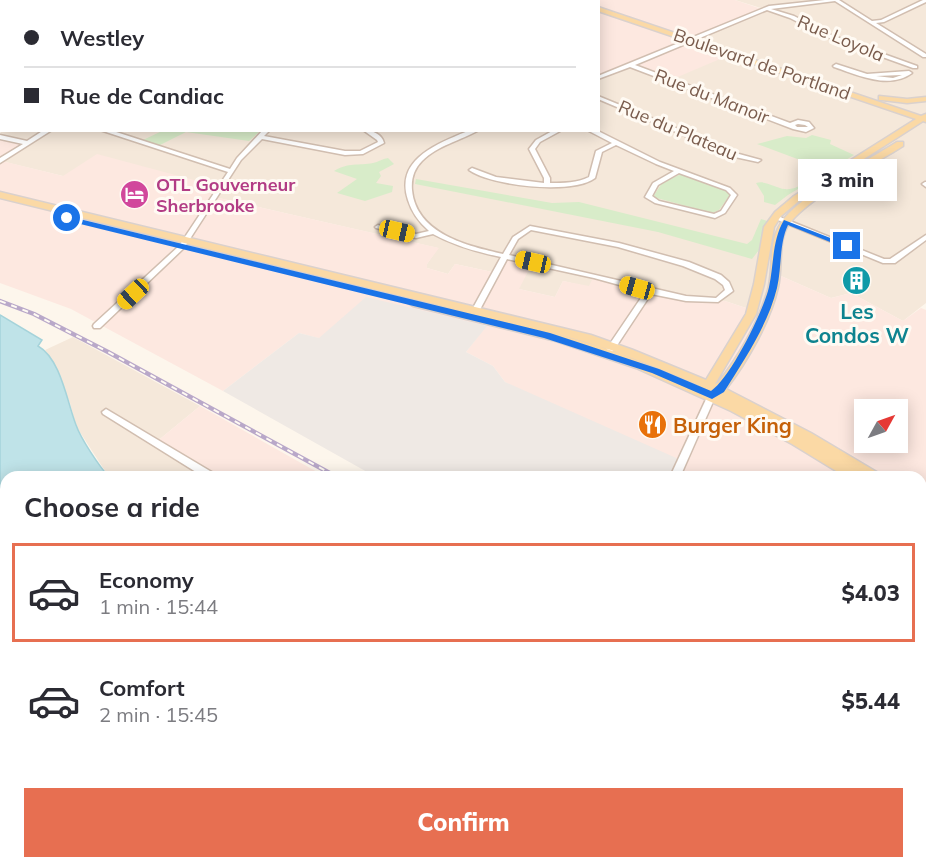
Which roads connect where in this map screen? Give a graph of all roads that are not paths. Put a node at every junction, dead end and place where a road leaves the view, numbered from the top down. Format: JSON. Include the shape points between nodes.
{"nodes":[{"id":1,"x":836,"y":0,"type":"edge"},
{"id":2,"x":926,"y":0,"type":"edge"},
{"id":3,"x":600,"y":8,"type":"edge"},
{"id":4,"x":768,"y":9,"type":"junction"},
{"id":5,"x":873,"y":22,"type":"junction"},
{"id":6,"x":694,"y":39,"type":"junction"},
{"id":7,"x":926,"y":55,"type":"edge"},
{"id":8,"x":631,"y":65,"type":"junction"},
{"id":9,"x":836,"y":66,"type":"dead end"},
{"id":10,"x":915,"y":67,"type":"junction"},
{"id":11,"x":600,"y":77,"type":"edge"},
{"id":12,"x":851,"y":90,"type":"junction"},
{"id":13,"x":600,"y":98,"type":"edge"},
{"id":14,"x":926,"y":99,"type":"edge"},
{"id":15,"x":925,"y":119,"type":"edge"},
{"id":16,"x":792,"y":126,"type":"dead end"},
{"id":17,"x":46,"y":132,"type":"edge"},
{"id":18,"x":109,"y":132,"type":"edge"},
{"id":19,"x":265,"y":132,"type":"edge"},
{"id":20,"x":369,"y":132,"type":"edge"},
{"id":21,"x":472,"y":132,"type":"edge"},
{"id":22,"x":555,"y":132,"type":"edge"},
{"id":23,"x":594,"y":132,"type":"edge"},
{"id":24,"x":0,"y":137,"type":"edge"},
{"id":25,"x":260,"y":137,"type":"junction"},
{"id":26,"x":28,"y":143,"type":"junction"},
{"id":27,"x":616,"y":143,"type":"junction"},
{"id":28,"x":758,"y":160,"type":"dead end"},
{"id":29,"x":0,"y":161,"type":"edge"},
{"id":30,"x":472,"y":170,"type":"dead end"},
{"id":31,"x":231,"y":171,"type":"junction"},
{"id":32,"x":678,"y":171,"type":"junction"},
{"id":33,"x":547,"y":185,"type":"junction"},
{"id":34,"x":0,"y":195,"type":"edge"},
{"id":35,"x":0,"y":202,"type":"edge"},
{"id":36,"x":781,"y":219,"type":"junction"},
{"id":37,"x":378,"y":227,"type":"dead end"},
{"id":38,"x":434,"y":232,"type":"junction"},
{"id":39,"x":926,"y":237,"type":"edge"},
{"id":40,"x":185,"y":243,"type":"junction"},
{"id":41,"x":507,"y":256,"type":"junction"},
{"id":42,"x":649,"y":291,"type":"junction"},
{"id":43,"x":474,"y":313,"type":"junction"},
{"id":44,"x":97,"y":326,"type":"dead end"},
{"id":45,"x":610,"y":350,"type":"junction"},
{"id":46,"x":714,"y":390,"type":"junction"},
{"id":47,"x":106,"y":412,"type":"dead end"},
{"id":48,"x":202,"y":471,"type":"edge"},
{"id":49,"x":678,"y":471,"type":"edge"},
{"id":50,"x":846,"y":471,"type":"edge"},
{"id":51,"x":866,"y":471,"type":"edge"}],
"edges":[{"from":1,"to":4,"type":"street"},
{"from":1,"to":5,"type":"street"},
{"from":2,"to":5,"type":"street"},
{"from":3,"to":6,"type":"main road","name":"Boulevard de Portland"},
{"from":4,"to":6,"type":"street"},
{"from":4,"to":10,"type":"street","name":"Rue Loyola"},
{"from":5,"to":7,"type":"street"},
{"from":6,"to":8,"type":"street"},
{"from":6,"to":12,"type":"main road","name":"Boulevard de Portland"},
{"from":6,"to":15,"type":"main road","name":"Boulevard de Portland"},
{"from":7,"to":10,"type":"street"},
{"from":8,"to":11,"type":"street"},
{"from":8,"to":16,"type":"street","name":"Rue du Manoir"},
{"from":9,"to":10,"type":"street","via":[[892,79]]},
{"from":12,"to":14,"type":"main road","via":[[890,100]]},
{"from":12,"to":15,"type":"main road","name":"Boulevard de Portland"},
{"from":13,"to":28,"type":"street","name":"Rue du Plateau","via":[[737,156]]},
{"from":15,"to":36,"type":"main road"},
{"from":17,"to":26,"type":"street"},
{"from":18,"to":31,"type":"street"},
{"from":19,"to":25,"type":"street"},
{"from":20,"to":25,"type":"street","via":[[381,143],[350,154]]},
{"from":21,"to":38,"type":"street","via":[[428,153],[411,173],[411,203]]},
{"from":22,"to":33,"type":"street","via":[[532,149]]},
{"from":23,"to":27,"type":"street"},
{"from":24,"to":26,"type":"street"},
{"from":25,"to":31,"type":"street"},
{"from":26,"to":29,"type":"street"},
{"from":27,"to":32,"type":"street"},
{"from":27,"to":33,"type":"street","via":[[599,151],[595,172],[587,182]]},
{"from":30,"to":33,"type":"street","via":[[484,176]]},
{"from":31,"to":40,"type":"street"},
{"from":32,"to":32,"type":"street","via":[[655,184],[648,197],[715,216],[723,212],[734,195],[728,189]]},
{"from":34,"to":40,"type":"main road"},
{"from":35,"to":40,"type":"main road"},
{"from":36,"to":39,"type":"street","via":[[888,262]]},
{"from":36,"to":46,"type":"main road","via":[[769,227],[751,314]]},
{"from":37,"to":38,"type":"street","via":[[416,236]]},
{"from":38,"to":41,"type":"street","via":[[458,244]]},
{"from":40,"to":43,"type":"main road"},
{"from":40,"to":44,"type":"street"},
{"from":41,"to":42,"type":"street"},
{"from":41,"to":42,"type":"street","via":[[515,238],[526,229],[540,229],[686,264],[718,277],[729,291],[722,298],[708,301]]},
{"from":41,"to":43,"type":"street"},
{"from":42,"to":45,"type":"street"},
{"from":43,"to":45,"type":"main road"},
{"from":45,"to":46,"type":"main road"},
{"from":46,"to":49,"type":"street"},
{"from":46,"to":50,"type":"main road"},
{"from":46,"to":51,"type":"main road","via":[[778,418]]},
{"from":47,"to":48,"type":"street"}]}
